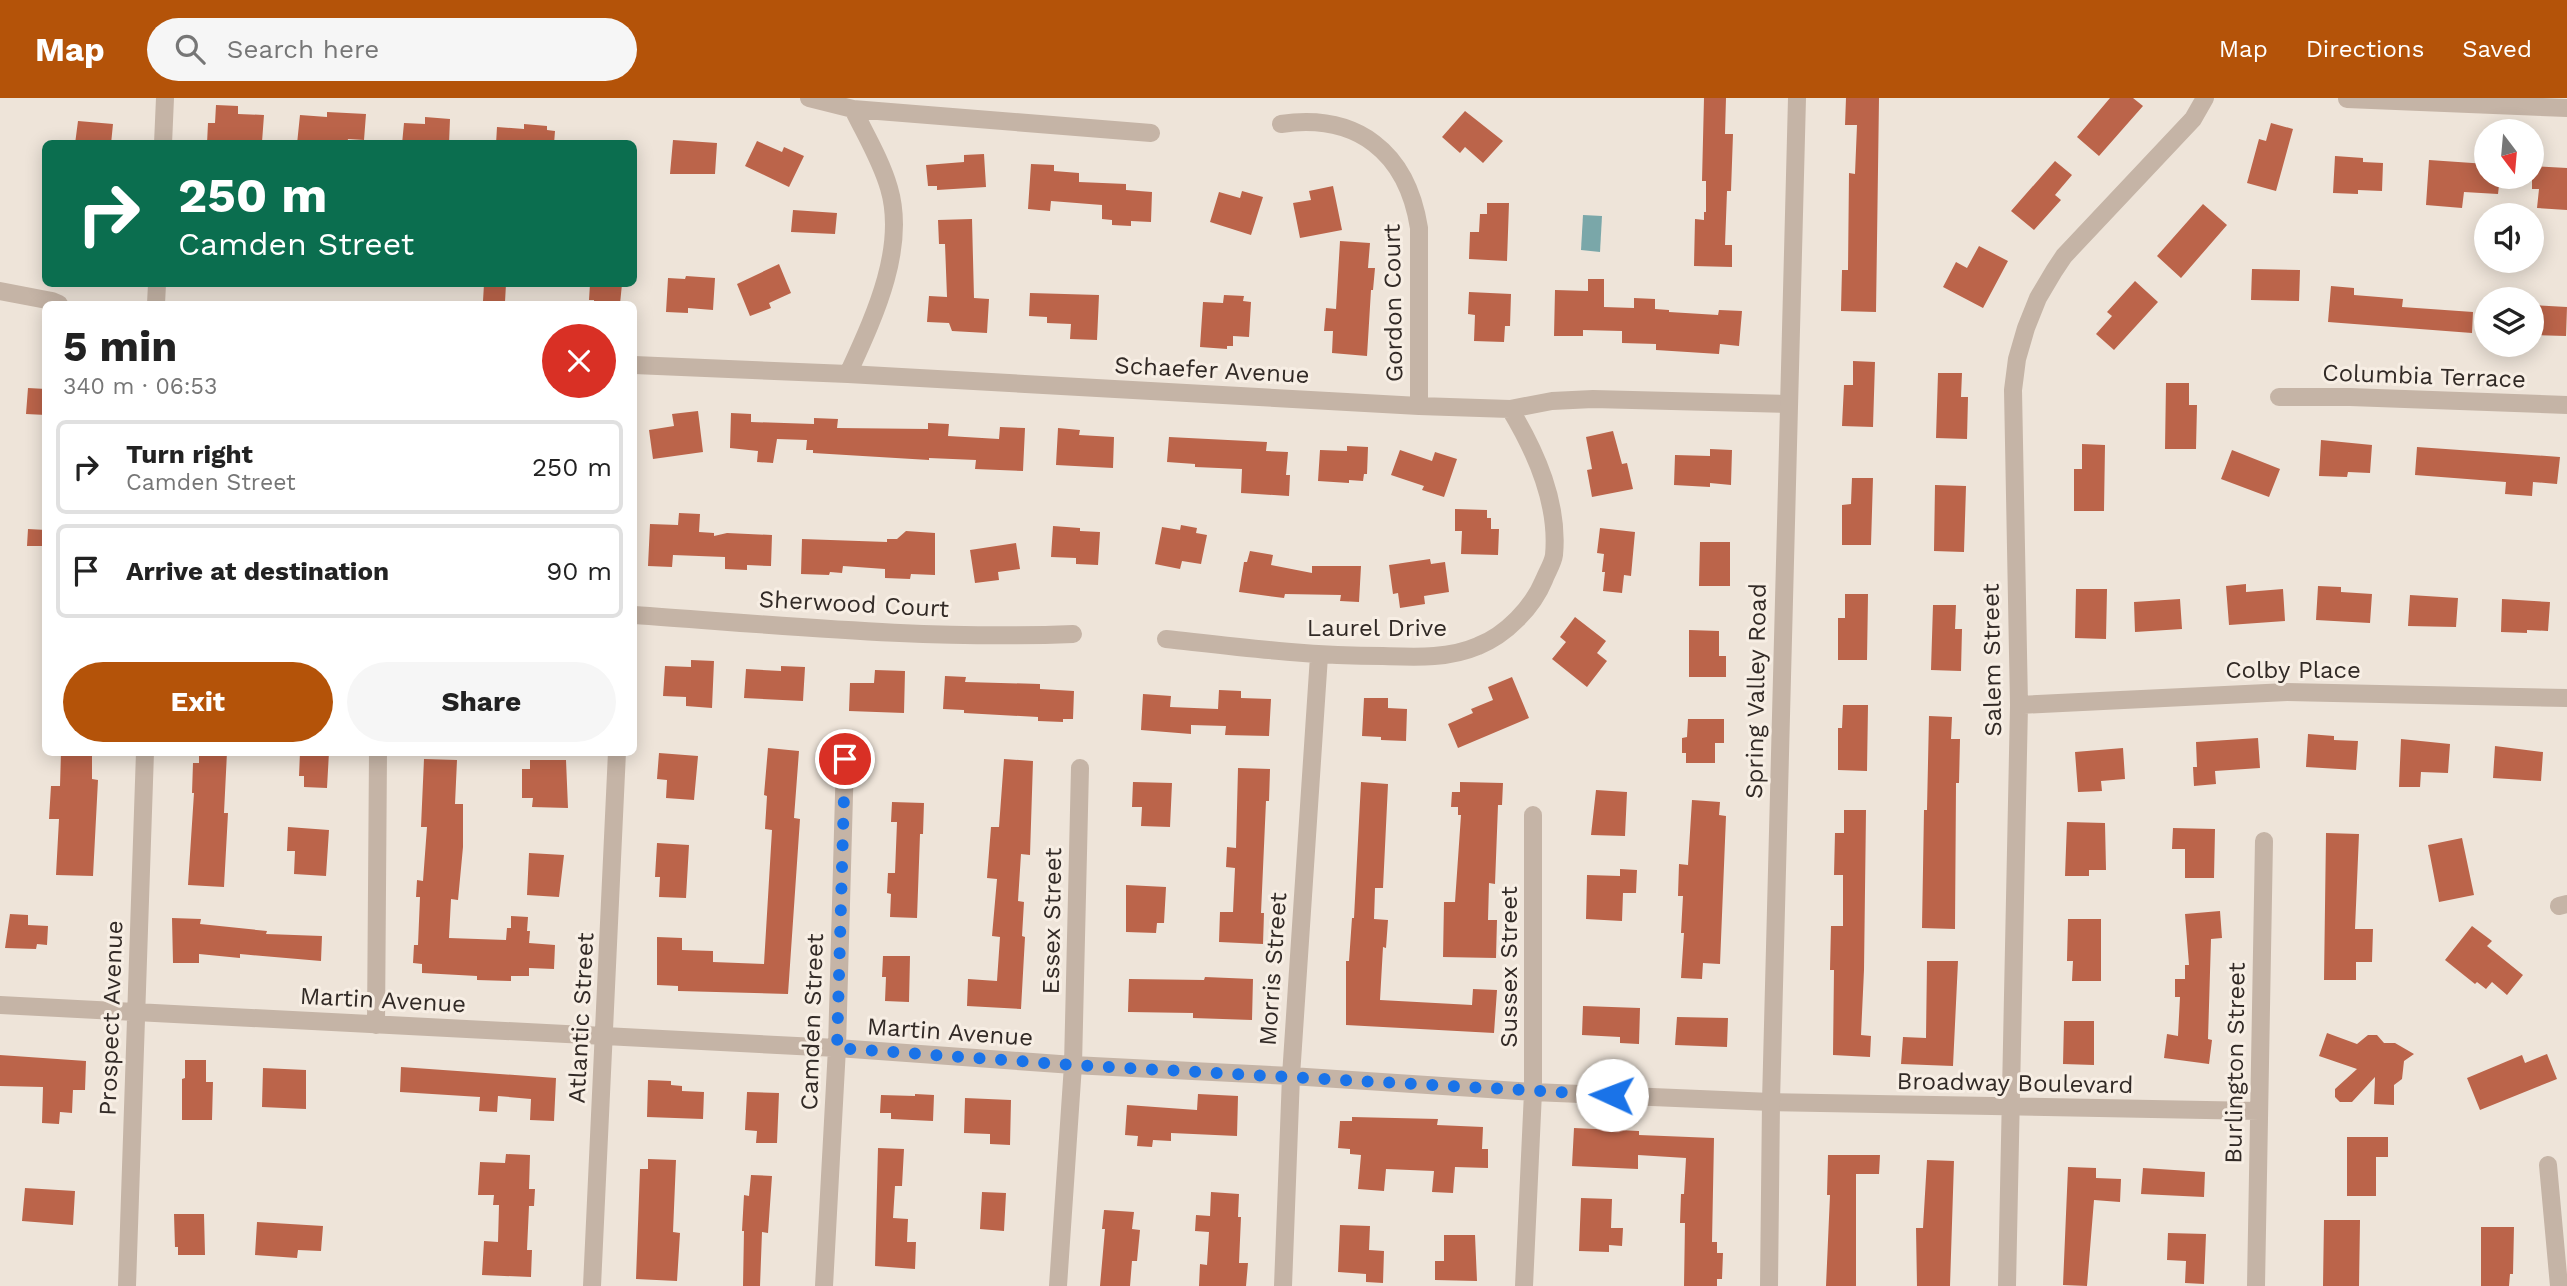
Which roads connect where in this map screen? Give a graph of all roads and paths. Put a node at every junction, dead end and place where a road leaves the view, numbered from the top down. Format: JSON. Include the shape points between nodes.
{"nodes":[{"id":1,"x":165,"y":98,"type":"edge"},
{"id":2,"x":809,"y":98,"type":"edge"},
{"id":3,"x":1797,"y":98,"type":"edge"},
{"id":4,"x":2205,"y":98,"type":"edge"},
{"id":5,"x":2347,"y":99,"type":"edge"},
{"id":6,"x":2567,"y":108,"type":"edge"},
{"id":7,"x":853,"y":109,"type":"junction"},
{"id":8,"x":1281,"y":124,"type":"dead end"},
{"id":9,"x":1151,"y":132,"type":"dead end"},
{"id":10,"x":163,"y":140,"type":"edge"},
{"id":11,"x":0,"y":291,"type":"edge"},
{"id":12,"x":52,"y":301,"type":"edge"},
{"id":13,"x":637,"y":365,"type":"edge"},
{"id":14,"x":848,"y":374,"type":"junction"},
{"id":15,"x":2279,"y":397,"type":"dead end"},
{"id":16,"x":1788,"y":404,"type":"junction"},
{"id":17,"x":2567,"y":405,"type":"edge"},
{"id":18,"x":1419,"y":406,"type":"junction"},
{"id":19,"x":1510,"y":409,"type":"junction"},
{"id":20,"x":637,"y":615,"type":"edge"},
{"id":21,"x":1073,"y":634,"type":"dead end"},
{"id":22,"x":1166,"y":639,"type":"dead end"},
{"id":23,"x":1319,"y":656,"type":"junction"},
{"id":24,"x":2567,"y":698,"type":"edge"},
{"id":25,"x":2019,"y":705,"type":"junction"},
{"id":26,"x":145,"y":756,"type":"edge"},
{"id":27,"x":378,"y":756,"type":"edge"},
{"id":28,"x":617,"y":756,"type":"edge"},
{"id":29,"x":845,"y":759,"type":"dead end"},
{"id":30,"x":1080,"y":768,"type":"dead end"},
{"id":31,"x":1533,"y":815,"type":"dead end"},
{"id":32,"x":2264,"y":841,"type":"dead end"},
{"id":33,"x":0,"y":1005,"type":"edge"},
{"id":34,"x":136,"y":1012,"type":"junction"},
{"id":35,"x":376,"y":1025,"type":"junction"},
{"id":36,"x":605,"y":1035,"type":"junction"},
{"id":37,"x":837,"y":1048,"type":"junction"},
{"id":38,"x":1073,"y":1065,"type":"junction"},
{"id":39,"x":1291,"y":1076,"type":"junction"},
{"id":40,"x":1533,"y":1092,"type":"junction"},
{"id":41,"x":1771,"y":1102,"type":"junction"},
{"id":42,"x":2011,"y":1108,"type":"junction"},
{"id":43,"x":2259,"y":1111,"type":"junction"},
{"id":44,"x":2548,"y":1165,"type":"dead end"},
{"id":45,"x":127,"y":1286,"type":"edge"},
{"id":46,"x":592,"y":1286,"type":"edge"},
{"id":47,"x":824,"y":1286,"type":"edge"},
{"id":48,"x":1059,"y":1286,"type":"edge"},
{"id":49,"x":1283,"y":1286,"type":"edge"},
{"id":50,"x":1524,"y":1286,"type":"edge"},
{"id":51,"x":1769,"y":1286,"type":"edge"},
{"id":52,"x":2007,"y":1286,"type":"edge"},
{"id":53,"x":2256,"y":1286,"type":"edge"},
{"id":54,"x":2559,"y":1286,"type":"edge"}],
"edges":[{"from":1,"to":10,"type":"street"},
{"from":2,"to":7,"type":"street"},
{"from":3,"to":16,"type":"street","name":"Spring Valley Road"},
{"from":4,"to":25,"type":"street","name":"Salem Street","via":[[2193,119],[2064,256],[2026,328],[2013,390]]},
{"from":5,"to":6,"type":"street"},
{"from":7,"to":9,"type":"street"},
{"from":7,"to":14,"type":"street","via":[[889,187],[895,218],[892,254],[873,318]]},
{"from":8,"to":18,"type":"street","name":"Gordon Court","via":[[1317,121],[1352,130],[1376,144],[1407,181],[1419,228]]},
{"from":11,"to":12,"type":"street"},
{"from":13,"to":14,"type":"street","name":"Schaefer Avenue"},
{"from":14,"to":18,"type":"street","name":"Schaefer Avenue"},
{"from":15,"to":17,"type":"street","name":"Columbia Terrace"},
{"from":16,"to":19,"type":"street","name":"Schaefer Avenue","via":[[1593,399]]},
{"from":16,"to":41,"type":"street","name":"Spring Valley Road"},
{"from":18,"to":19,"type":"street","name":"Schaefer Avenue"},
{"from":19,"to":23,"type":"street","name":"Laurel Drive","via":[[1542,475],[1553,527],[1554,557],[1523,612],[1504,632],[1455,653]]},
{"from":20,"to":21,"type":"street","name":"Sherwood Court","via":[[991,636]]},
{"from":22,"to":23,"type":"street","name":"Laurel Drive"},
{"from":23,"to":39,"type":"street","name":"Morris Street"},
{"from":24,"to":25,"type":"street","name":"Colby Place","via":[[2287,692]]},
{"from":25,"to":42,"type":"street","name":"Salem Street"},
{"from":26,"to":34,"type":"street","name":"Prospect Avenue"},
{"from":27,"to":35,"type":"street"},
{"from":28,"to":36,"type":"street","name":"Atlantic Street"},
{"from":29,"to":37,"type":"street","name":"Camden Street"},
{"from":30,"to":38,"type":"street","name":"Essex Street"},
{"from":31,"to":40,"type":"street","name":"Sussex Street"},
{"from":32,"to":43,"type":"street","name":"Burlington Street"},
{"from":33,"to":34,"type":"street","name":"Martin Avenue"},
{"from":34,"to":35,"type":"street","name":"Martin Avenue"},
{"from":34,"to":45,"type":"street","name":"Prospect Avenue"},
{"from":35,"to":36,"type":"street","name":"Martin Avenue"},
{"from":36,"to":37,"type":"street","name":"Martin Avenue"},
{"from":36,"to":46,"type":"street","name":"Atlantic Street"},
{"from":37,"to":38,"type":"street","name":"Martin Avenue"},
{"from":37,"to":47,"type":"street","name":"Camden Street"},
{"from":38,"to":39,"type":"street","name":"Martin Avenue"},
{"from":38,"to":48,"type":"street","name":"Essex Street"},
{"from":39,"to":40,"type":"street","name":"Martin Avenue"},
{"from":39,"to":49,"type":"street","name":"Morris Street"},
{"from":40,"to":41,"type":"street","name":"Martin Avenue"},
{"from":40,"to":50,"type":"street","name":"Sussex Street"},
{"from":41,"to":42,"type":"street","name":"Broadway Boulevard"},
{"from":41,"to":51,"type":"street","name":"Spring Valley Road"},
{"from":42,"to":43,"type":"street","name":"Broadway Boulevard"},
{"from":42,"to":52,"type":"street","name":"Salem Street"},
{"from":43,"to":53,"type":"street","name":"Burlington Street"},
{"from":44,"to":54,"type":"street"}]}
